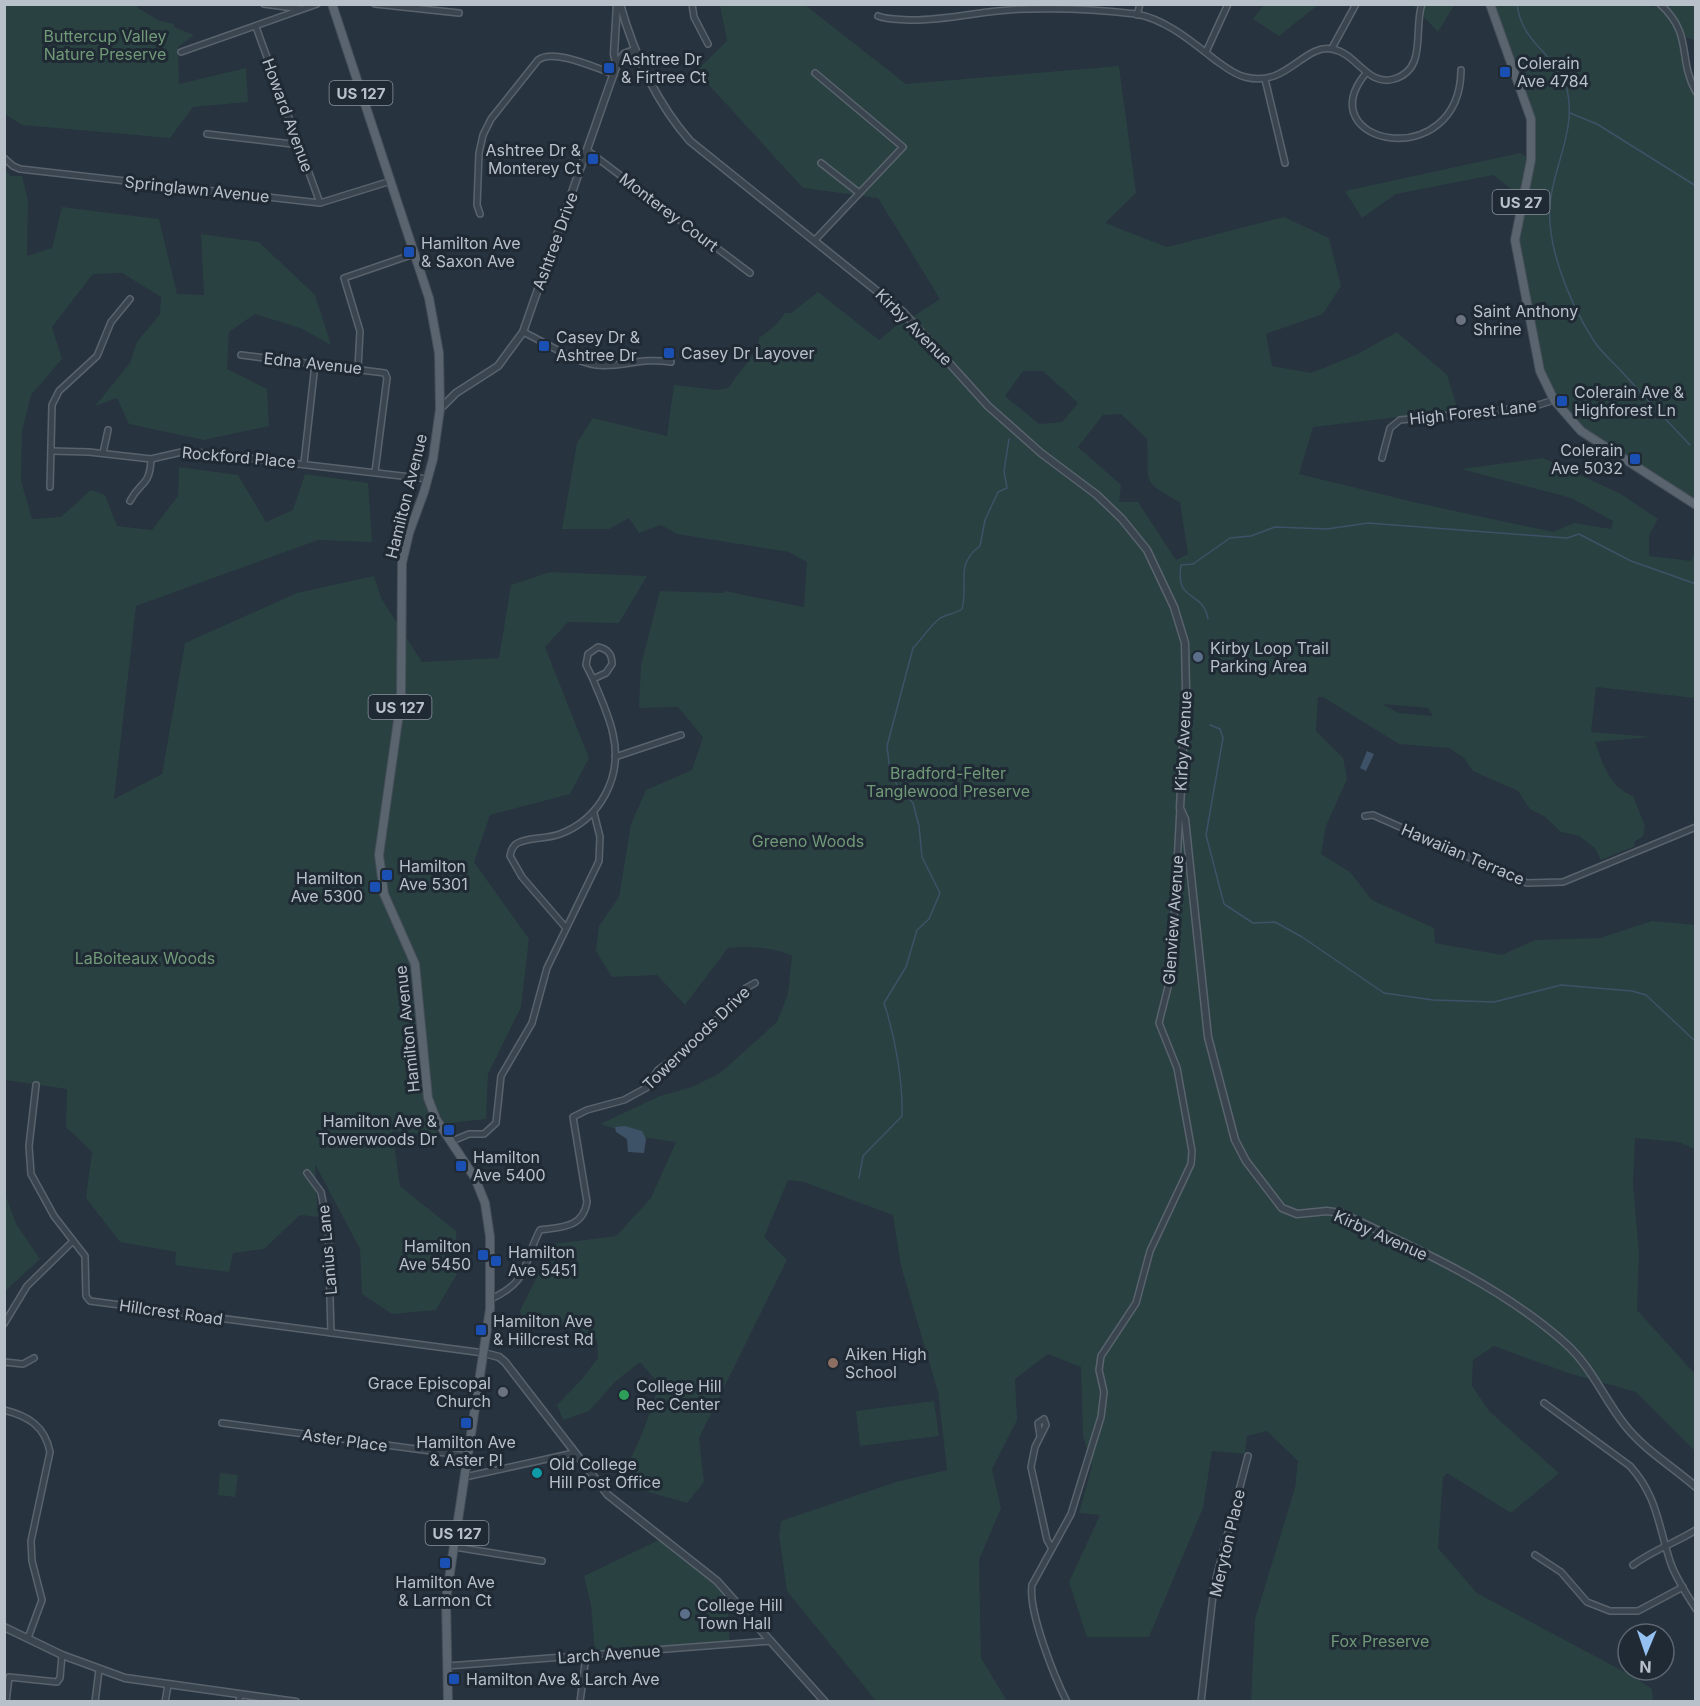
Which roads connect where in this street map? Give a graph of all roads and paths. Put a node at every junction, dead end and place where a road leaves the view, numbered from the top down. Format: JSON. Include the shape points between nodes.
{"nodes":[{"id":1,"x":264,"y":4,"type":"edge"},
{"id":2,"x":317,"y":4,"type":"edge"},
{"id":3,"x":332,"y":4,"type":"edge"},
{"id":4,"x":375,"y":4,"type":"edge"},
{"id":5,"x":619,"y":4,"type":"edge"},
{"id":6,"x":692,"y":4,"type":"edge"},
{"id":7,"x":1140,"y":4,"type":"edge"},
{"id":8,"x":1228,"y":4,"type":"edge"},
{"id":9,"x":1356,"y":4,"type":"edge"},
{"id":10,"x":1422,"y":4,"type":"edge"},
{"id":11,"x":1660,"y":4,"type":"edge"},
{"id":12,"x":1490,"y":5,"type":"edge"},
{"id":13,"x":302,"y":9,"type":"junction"},
{"id":14,"x":459,"y":13,"type":"dead end"},
{"id":15,"x":1137,"y":15,"type":"junction"},
{"id":16,"x":878,"y":16,"type":"dead end"},
{"id":17,"x":256,"y":27,"type":"junction"},
{"id":18,"x":708,"y":44,"type":"dead end"},
{"id":19,"x":1332,"y":48,"type":"junction"},
{"id":20,"x":634,"y":50,"type":"junction"},
{"id":21,"x":181,"y":52,"type":"dead end"},
{"id":22,"x":1206,"y":52,"type":"junction"},
{"id":23,"x":617,"y":64,"type":"junction"},
{"id":24,"x":1461,"y":70,"type":"dead end"},
{"id":25,"x":815,"y":73,"type":"dead end"},
{"id":26,"x":1366,"y":73,"type":"junction"},
{"id":27,"x":614,"y":74,"type":"junction"},
{"id":28,"x":1265,"y":79,"type":"junction"},
{"id":29,"x":1695,"y":92,"type":"edge"},
{"id":30,"x":207,"y":134,"type":"dead end"},
{"id":31,"x":300,"y":145,"type":"junction"},
{"id":32,"x":588,"y":151,"type":"junction"},
{"id":33,"x":4,"y":158,"type":"edge"},
{"id":34,"x":821,"y":163,"type":"dead end"},
{"id":35,"x":1285,"y":164,"type":"dead end"},
{"id":36,"x":391,"y":181,"type":"junction"},
{"id":37,"x":858,"y":192,"type":"junction"},
{"id":38,"x":320,"y":203,"type":"junction"},
{"id":39,"x":480,"y":214,"type":"dead end"},
{"id":40,"x":815,"y":240,"type":"junction"},
{"id":41,"x":414,"y":254,"type":"junction"},
{"id":42,"x":750,"y":273,"type":"dead end"},
{"id":43,"x":130,"y":299,"type":"dead end"},
{"id":44,"x":523,"y":332,"type":"junction"},
{"id":45,"x":241,"y":355,"type":"dead end"},
{"id":46,"x":671,"y":362,"type":"dead end"},
{"id":47,"x":315,"y":364,"type":"junction"},
{"id":48,"x":358,"y":368,"type":"junction"},
{"id":49,"x":440,"y":390,"type":"junction"},
{"id":50,"x":456,"y":393,"type":"junction"},
{"id":51,"x":1554,"y":400,"type":"junction"},
{"id":52,"x":440,"y":409,"type":"junction"},
{"id":53,"x":108,"y":430,"type":"dead end"},
{"id":54,"x":51,"y":451,"type":"junction"},
{"id":55,"x":104,"y":453,"type":"junction"},
{"id":56,"x":1382,"y":458,"type":"dead end"},
{"id":57,"x":151,"y":459,"type":"junction"},
{"id":58,"x":304,"y":464,"type":"junction"},
{"id":59,"x":375,"y":472,"type":"junction"},
{"id":60,"x":429,"y":478,"type":"junction"},
{"id":61,"x":50,"y":487,"type":"dead end"},
{"id":62,"x":130,"y":501,"type":"dead end"},
{"id":63,"x":1695,"y":505,"type":"edge"},
{"id":64,"x":593,"y":679,"type":"junction"},
{"id":65,"x":681,"y":735,"type":"dead end"},
{"id":66,"x":615,"y":758,"type":"junction"},
{"id":67,"x":1180,"y":808,"type":"junction"},
{"id":68,"x":594,"y":813,"type":"junction"},
{"id":69,"x":1365,"y":816,"type":"dead end"},
{"id":70,"x":1695,"y":827,"type":"edge"},
{"id":71,"x":566,"y":928,"type":"junction"},
{"id":72,"x":755,"y":983,"type":"dead end"},
{"id":73,"x":36,"y":1085,"type":"dead end"},
{"id":74,"x":452,"y":1141,"type":"junction"},
{"id":75,"x":307,"y":1173,"type":"dead end"},
{"id":76,"x":73,"y":1241,"type":"junction"},
{"id":77,"x":491,"y":1299,"type":"junction"},
{"id":78,"x":4,"y":1324,"type":"edge"},
{"id":79,"x":331,"y":1333,"type":"junction"},
{"id":80,"x":484,"y":1353,"type":"junction"},
{"id":81,"x":34,"y":1358,"type":"dead end"},
{"id":82,"x":4,"y":1362,"type":"edge"},
{"id":83,"x":1544,"y":1403,"type":"dead end"},
{"id":84,"x":4,"y":1410,"type":"edge"},
{"id":85,"x":222,"y":1423,"type":"dead end"},
{"id":86,"x":1040,"y":1436,"type":"dead end"},
{"id":87,"x":573,"y":1453,"type":"junction"},
{"id":88,"x":468,"y":1456,"type":"junction"},
{"id":89,"x":1248,"y":1456,"type":"dead end"},
{"id":90,"x":465,"y":1477,"type":"junction"},
{"id":91,"x":1695,"y":1486,"type":"edge"},
{"id":92,"x":1695,"y":1530,"type":"edge"},
{"id":93,"x":1666,"y":1546,"type":"junction"},
{"id":94,"x":455,"y":1547,"type":"junction"},
{"id":95,"x":1051,"y":1547,"type":"junction"},
{"id":96,"x":1535,"y":1555,"type":"dead end"},
{"id":97,"x":542,"y":1561,"type":"dead end"},
{"id":98,"x":1633,"y":1566,"type":"dead end"},
{"id":99,"x":1683,"y":1587,"type":"junction"},
{"id":100,"x":1695,"y":1610,"type":"edge"},
{"id":101,"x":4,"y":1627,"type":"edge"},
{"id":102,"x":28,"y":1638,"type":"junction"},
{"id":103,"x":771,"y":1641,"type":"junction"},
{"id":104,"x":62,"y":1655,"type":"junction"},
{"id":105,"x":586,"y":1656,"type":"junction"},
{"id":106,"x":447,"y":1666,"type":"junction"},
{"id":107,"x":99,"y":1670,"type":"junction"},
{"id":108,"x":168,"y":1685,"type":"junction"},
{"id":109,"x":240,"y":1698,"type":"edge"},
{"id":110,"x":6,"y":1701,"type":"edge"},
{"id":111,"x":95,"y":1701,"type":"edge"},
{"id":112,"x":165,"y":1701,"type":"edge"},
{"id":113,"x":296,"y":1701,"type":"edge"},
{"id":114,"x":448,"y":1701,"type":"edge"},
{"id":115,"x":580,"y":1701,"type":"edge"},
{"id":116,"x":825,"y":1701,"type":"edge"},
{"id":117,"x":1067,"y":1701,"type":"edge"},
{"id":118,"x":1201,"y":1701,"type":"edge"}],
"edges":[{"from":1,"to":13,"type":"street"},
{"from":2,"to":13,"type":"street"},
{"from":3,"to":36,"type":"main road","name":"Hamilton Avenue","number":"US 127"},
{"from":4,"to":14,"type":"street"},
{"from":5,"to":20,"type":"street","name":"Kirby Avenue"},
{"from":5,"to":23,"type":"street","via":[[614,54]]},
{"from":6,"to":18,"type":"street"},
{"from":7,"to":15,"type":"street"},
{"from":8,"to":22,"type":"street"},
{"from":9,"to":19,"type":"street"},
{"from":10,"to":26,"type":"street","via":[[1418,16],[1418,54],[1412,67],[1403,76],[1390,80]]},
{"from":11,"to":29,"type":"street","via":[[1679,28]]},
{"from":12,"to":51,"type":"main road","number":"US 27","via":[[1531,119],[1531,159],[1515,240],[1535,351]]},
{"from":13,"to":17,"type":"street"},
{"from":15,"to":16,"type":"street","via":[[1026,9],[937,20]]},
{"from":15,"to":22,"type":"street","via":[[1169,26]]},
{"from":17,"to":21,"type":"street"},
{"from":17,"to":31,"type":"street","name":"Howard Avenue"},
{"from":19,"to":26,"type":"street","via":[[1353,58]]},
{"from":19,"to":28,"type":"street","via":[[1312,53],[1286,72]]},
{"from":20,"to":23,"type":"street","via":[[624,54]]},
{"from":20,"to":40,"type":"street","name":"Kirby Avenue","via":[[672,118],[690,141]]},
{"from":22,"to":28,"type":"street","via":[[1238,75]]},
{"from":23,"to":27,"type":"street","name":"Ashtree Drive"},
{"from":24,"to":26,"type":"street","via":[[1458,95],[1442,119],[1415,136],[1397,139],[1370,132],[1356,115],[1354,90]]},
{"from":25,"to":37,"type":"street","via":[[903,147]]},
{"from":27,"to":32,"type":"street","name":"Ashtree Drive"},
{"from":27,"to":39,"type":"street","via":[[558,56],[538,60],[491,119],[483,135],[478,174]]},
{"from":28,"to":35,"type":"street"},
{"from":30,"to":31,"type":"street"},
{"from":31,"to":38,"type":"street","name":"Howard Avenue"},
{"from":32,"to":42,"type":"street","name":"Monterey Court"},
{"from":32,"to":44,"type":"street","name":"Ashtree Drive"},
{"from":33,"to":38,"type":"street","name":"Springlawn Avenue","via":[[20,169]]},
{"from":34,"to":37,"type":"street"},
{"from":36,"to":38,"type":"street","name":"Springlawn Avenue"},
{"from":36,"to":41,"type":"main road","name":"Hamilton Avenue","number":"US 127"},
{"from":37,"to":40,"type":"street"},
{"from":40,"to":67,"type":"street","name":"Kirby Avenue","via":[[903,312],[988,406],[1097,495],[1147,550],[1174,607],[1185,643]]},
{"from":41,"to":48,"type":"street","via":[[344,278],[360,331]]},
{"from":41,"to":49,"type":"main road","name":"Hamilton Avenue","number":"US 127","via":[[437,334]]},
{"from":43,"to":54,"type":"street","via":[[111,322],[97,356],[55,398]]},
{"from":44,"to":46,"type":"street","via":[[593,364],[650,359]]},
{"from":44,"to":50,"type":"street","name":"Ashtree Drive","via":[[498,366]]},
{"from":45,"to":47,"type":"street","name":"Edna Avenue"},
{"from":47,"to":48,"type":"street","name":"Edna Avenue"},
{"from":47,"to":58,"type":"street"},
{"from":48,"to":59,"type":"street","name":"Edna Avenue","via":[[385,373],[387,378]]},
{"from":49,"to":50,"type":"street"},
{"from":49,"to":52,"type":"main road","name":"Hamilton Avenue","number":"US 127"},
{"from":50,"to":52,"type":"street","name":"Ashtree Drive"},
{"from":51,"to":56,"type":"street","name":"High Forest Lane","via":[[1532,407],[1400,420],[1390,428]]},
{"from":51,"to":63,"type":"main road","number":"US 27","via":[[1590,438]]},
{"from":52,"to":60,"type":"main road","name":"Hamilton Avenue","number":"US 127"},
{"from":53,"to":55,"type":"street"},
{"from":54,"to":55,"type":"street","name":"Rockford Place"},
{"from":54,"to":61,"type":"street"},
{"from":55,"to":57,"type":"street","name":"Rockford Place"},
{"from":57,"to":58,"type":"street","name":"Rockford Place","via":[[186,451]]},
{"from":57,"to":62,"type":"street","via":[[148,479]]},
{"from":58,"to":59,"type":"street","name":"Rockford Place"},
{"from":59,"to":60,"type":"street","name":"Rockford Place"},
{"from":60,"to":74,"type":"main road","name":"Hamilton Avenue","number":"US 127","via":[[402,563],[401,699],[379,862],[386,901],[415,964],[428,1098],[436,1119]]},
{"from":64,"to":64,"type":"street","via":[[606,673],[612,664],[609,652],[598,647],[588,654],[586,665]]},
{"from":64,"to":66,"type":"street","via":[[611,726]]},
{"from":65,"to":66,"type":"street"},
{"from":66,"to":68,"type":"street","via":[[609,786]]},
{"from":67,"to":91,"type":"street","name":"Kirby Avenue","via":[[1185,819],[1200,986],[1210,1048],[1235,1140],[1279,1205],[1297,1214],[1341,1213],[1500,1295],[1566,1344],[1587,1366],[1637,1439]]},
{"from":67,"to":95,"type":"street","name":"Glenview Avenue","via":[[1171,975],[1159,1023],[1177,1068],[1191,1164],[1150,1251],[1136,1303],[1101,1356],[1101,1418],[1071,1514]]},
{"from":68,"to":71,"type":"street","via":[[600,837],[599,861]]},
{"from":68,"to":71,"type":"street","via":[[561,834],[519,842],[511,852],[511,861],[522,877]]},
{"from":69,"to":70,"type":"street","name":"Hawaiian Terrace","via":[[1372,815],[1503,875],[1527,883],[1547,884],[1563,882]]},
{"from":71,"to":74,"type":"street","via":[[547,968],[532,1023],[501,1076],[496,1123],[484,1134],[469,1134]]},
{"from":72,"to":77,"type":"street","name":"Towerwoods Drive","via":[[694,1044],[658,1070],[646,1088],[624,1100],[573,1117],[587,1202],[585,1211],[572,1225],[540,1230],[521,1278]]},
{"from":73,"to":76,"type":"street","name":"Hillcrest Road","via":[[29,1146],[32,1174],[54,1216]]},
{"from":74,"to":77,"type":"main road","name":"Hamilton Avenue","number":"US 127","via":[[476,1178],[485,1203]]},
{"from":75,"to":79,"type":"street","name":"Lanius Lane","via":[[321,1191],[327,1221]]},
{"from":76,"to":78,"type":"street","via":[[27,1286]]},
{"from":76,"to":79,"type":"street","name":"Hillcrest Road","via":[[85,1256],[86,1296],[90,1301]]},
{"from":77,"to":80,"type":"main road","name":"Hamilton Avenue","number":"US 127"},
{"from":79,"to":80,"type":"street","name":"Hillcrest Road"},
{"from":80,"to":87,"type":"street","via":[[505,1362]]},
{"from":80,"to":88,"type":"main road","name":"Hamilton Avenue","number":"US 127"},
{"from":81,"to":82,"type":"street","via":[[23,1364]]},
{"from":83,"to":93,"type":"street","via":[[1641,1478],[1652,1496]]},
{"from":84,"to":102,"type":"street","via":[[36,1424],[50,1452],[31,1541],[41,1607]]},
{"from":85,"to":88,"type":"street","name":"Aster Place"},
{"from":86,"to":95,"type":"street","via":[[1031,1467]]},
{"from":87,"to":90,"type":"street"},
{"from":87,"to":103,"type":"street","via":[[608,1495],[717,1581]]},
{"from":88,"to":90,"type":"main road","name":"Hamilton Avenue","number":"US 127"},
{"from":89,"to":118,"type":"street","name":"Meryton Place","via":[[1214,1586]]},
{"from":90,"to":94,"type":"main road","name":"Hamilton Avenue","number":"US 127"},
{"from":92,"to":93,"type":"street"},
{"from":93,"to":98,"type":"street"},
{"from":93,"to":99,"type":"street"},
{"from":94,"to":97,"type":"street"},
{"from":94,"to":106,"type":"main road","name":"Hamilton Avenue","number":"US 127","via":[[446,1599]]},
{"from":95,"to":117,"type":"street","name":"Glenview Avenue","via":[[1034,1579],[1032,1598],[1047,1653]]},
{"from":96,"to":99,"type":"street","via":[[1561,1572],[1587,1602],[1610,1611],[1638,1611]]},
{"from":99,"to":100,"type":"street"},
{"from":101,"to":102,"type":"street"},
{"from":102,"to":104,"type":"street"},
{"from":103,"to":105,"type":"street","name":"Larch Avenue"},
{"from":103,"to":116,"type":"street"},
{"from":104,"to":107,"type":"street"},
{"from":104,"to":110,"type":"street","via":[[60,1678],[55,1683],[9,1677]]},
{"from":105,"to":106,"type":"street","name":"Larch Avenue"},
{"from":105,"to":115,"type":"street"},
{"from":106,"to":114,"type":"main road","name":"Hamilton Avenue","number":"US 127"},
{"from":107,"to":108,"type":"street"},
{"from":107,"to":111,"type":"street"},
{"from":108,"to":109,"type":"street"},
{"from":108,"to":112,"type":"street"},
{"from":109,"to":113,"type":"street"}]}
